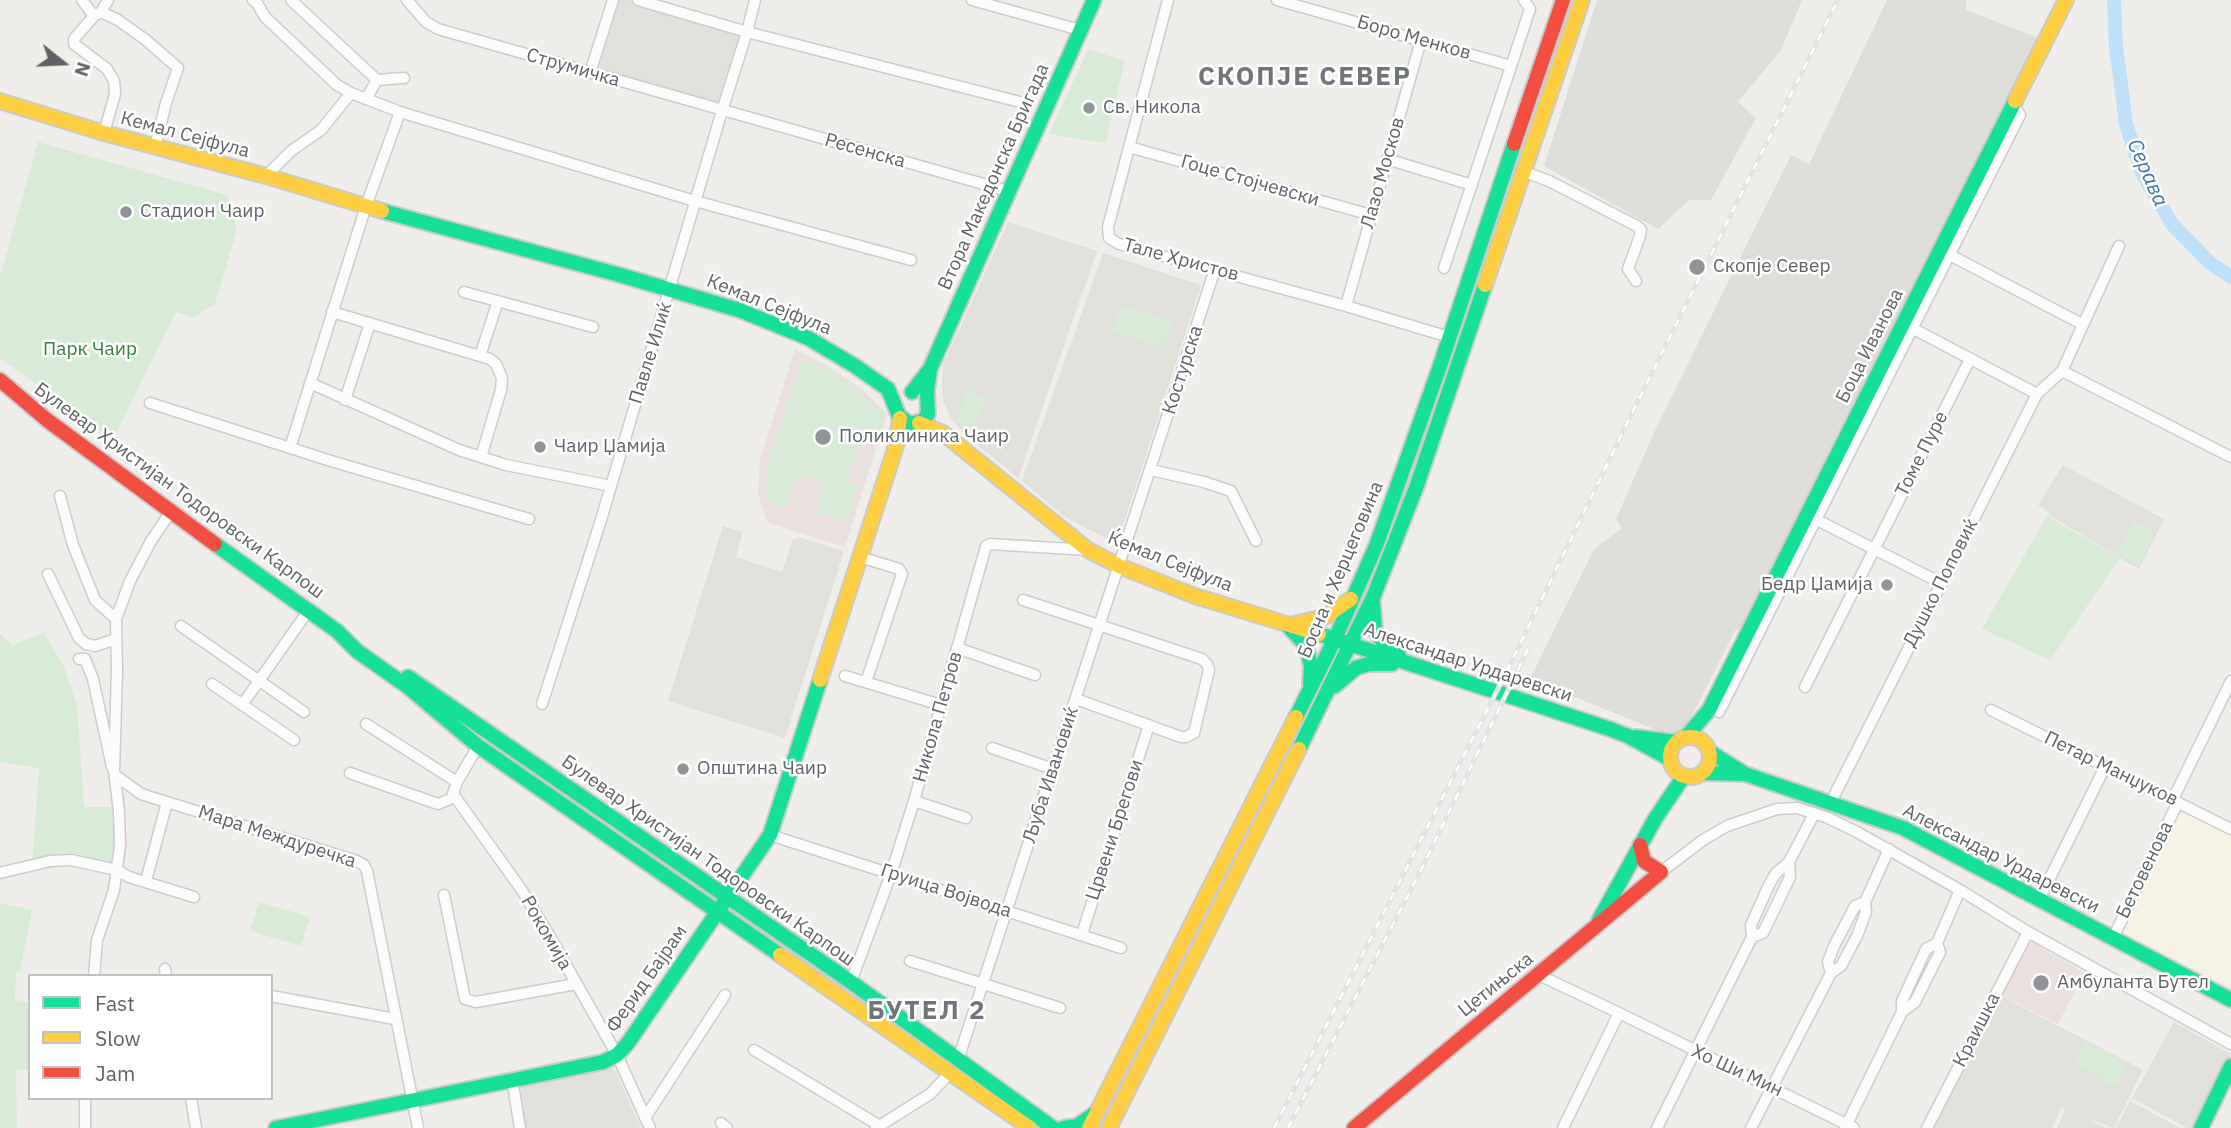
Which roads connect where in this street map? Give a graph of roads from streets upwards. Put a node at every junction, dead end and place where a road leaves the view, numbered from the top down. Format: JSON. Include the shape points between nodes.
{"nodes":[{"id":1,"x":82,"y":0,"type":"edge"},
{"id":2,"x":108,"y":0,"type":"edge"},
{"id":3,"x":253,"y":0,"type":"edge"},
{"id":4,"x":268,"y":0,"type":"edge"},
{"id":5,"x":291,"y":0,"type":"edge"},
{"id":6,"x":407,"y":0,"type":"edge"},
{"id":7,"x":613,"y":0,"type":"edge"},
{"id":8,"x":638,"y":0,"type":"edge"},
{"id":9,"x":755,"y":0,"type":"edge"},
{"id":10,"x":972,"y":0,"type":"edge"},
{"id":11,"x":1094,"y":0,"type":"edge"},
{"id":12,"x":1168,"y":0,"type":"edge"},
{"id":13,"x":1277,"y":0,"type":"edge"},
{"id":14,"x":1524,"y":0,"type":"edge"},
{"id":15,"x":1563,"y":0,"type":"edge"},
{"id":16,"x":1582,"y":0,"type":"edge"},
{"id":17,"x":2066,"y":0,"type":"edge"},
{"id":18,"x":261,"y":9,"type":"junction"},
{"id":19,"x":97,"y":14,"type":"junction"},
{"id":20,"x":1080,"y":30,"type":"junction"},
{"id":21,"x":747,"y":32,"type":"junction"},
{"id":22,"x":1421,"y":40,"type":"junction"},
{"id":23,"x":1511,"y":66,"type":"junction"},
{"id":24,"x":590,"y":73,"type":"junction"},
{"id":25,"x":404,"y":78,"type":"dead end"},
{"id":26,"x":377,"y":80,"type":"junction"},
{"id":27,"x":351,"y":93,"type":"junction"},
{"id":28,"x":366,"y":99,"type":"junction"},
{"id":29,"x":0,"y":101,"type":"edge"},
{"id":30,"x":1024,"y":103,"type":"dead end"},
{"id":31,"x":722,"y":110,"type":"junction"},
{"id":32,"x":400,"y":112,"type":"junction"},
{"id":33,"x":104,"y":133,"type":"junction"},
{"id":34,"x":155,"y":147,"type":"junction"},
{"id":35,"x":1129,"y":147,"type":"junction"},
{"id":36,"x":1387,"y":159,"type":"junction"},
{"id":37,"x":1525,"y":172,"type":"junction"},
{"id":38,"x":266,"y":176,"type":"junction"},
{"id":39,"x":1472,"y":185,"type":"junction"},
{"id":40,"x":1009,"y":191,"type":"junction"},
{"id":41,"x":695,"y":201,"type":"junction"},
{"id":42,"x":366,"y":206,"type":"junction"},
{"id":43,"x":1371,"y":215,"type":"junction"},
{"id":44,"x":2119,"y":246,"type":"dead end"},
{"id":45,"x":1945,"y":252,"type":"junction"},
{"id":46,"x":911,"y":260,"type":"dead end"},
{"id":47,"x":1444,"y":268,"type":"dead end"},
{"id":48,"x":1215,"y":270,"type":"junction"},
{"id":49,"x":1636,"y":281,"type":"dead end"},
{"id":50,"x":670,"y":290,"type":"junction"},
{"id":51,"x":464,"y":292,"type":"dead end"},
{"id":52,"x":498,"y":301,"type":"junction"},
{"id":53,"x":1346,"y":306,"type":"junction"},
{"id":54,"x":332,"y":312,"type":"junction"},
{"id":55,"x":370,"y":323,"type":"junction"},
{"id":56,"x":2082,"y":324,"type":"junction"},
{"id":57,"x":593,"y":327,"type":"dead end"},
{"id":58,"x":1912,"y":328,"type":"junction"},
{"id":59,"x":1450,"y":337,"type":"junction"},
{"id":60,"x":480,"y":356,"type":"junction"},
{"id":61,"x":1970,"y":359,"type":"junction"},
{"id":62,"x":930,"y":369,"type":"junction"},
{"id":63,"x":2062,"y":371,"type":"junction"},
{"id":64,"x":0,"y":380,"type":"edge"},
{"id":65,"x":310,"y":383,"type":"junction"},
{"id":66,"x":885,"y":387,"type":"junction"},
{"id":67,"x":909,"y":392,"type":"junction"},
{"id":68,"x":2037,"y":394,"type":"junction"},
{"id":69,"x":345,"y":400,"type":"junction"},
{"id":70,"x":150,"y":403,"type":"dead end"},
{"id":71,"x":898,"y":412,"type":"junction"},
{"id":72,"x":922,"y":415,"type":"junction"},
{"id":73,"x":896,"y":446,"type":"junction"},
{"id":74,"x":290,"y":448,"type":"junction"},
{"id":75,"x":1842,"y":456,"type":"junction"},
{"id":76,"x":481,"y":457,"type":"junction"},
{"id":77,"x":2231,"y":457,"type":"edge"},
{"id":78,"x":1152,"y":470,"type":"junction"},
{"id":79,"x":611,"y":486,"type":"junction"},
{"id":80,"x":60,"y":496,"type":"dead end"},
{"id":81,"x":170,"y":513,"type":"junction"},
{"id":82,"x":528,"y":519,"type":"dead end"},
{"id":83,"x":1815,"y":519,"type":"junction"},
{"id":84,"x":1256,"y":541,"type":"dead end"},
{"id":85,"x":1874,"y":549,"type":"junction"},
{"id":86,"x":1088,"y":550,"type":"junction"},
{"id":87,"x":860,"y":557,"type":"junction"},
{"id":88,"x":1119,"y":566,"type":"junction"},
{"id":89,"x":48,"y":574,"type":"dead end"},
{"id":90,"x":1941,"y":583,"type":"junction"},
{"id":91,"x":1374,"y":595,"type":"junction"},
{"id":92,"x":1355,"y":596,"type":"junction"},
{"id":93,"x":1023,"y":600,"type":"dead end"},
{"id":94,"x":308,"y":611,"type":"junction"},
{"id":95,"x":116,"y":619,"type":"junction"},
{"id":96,"x":1286,"y":624,"type":"junction"},
{"id":97,"x":181,"y":626,"type":"dead end"},
{"id":98,"x":1099,"y":627,"type":"junction"},
{"id":99,"x":337,"y":631,"type":"junction"},
{"id":100,"x":116,"y":639,"type":"junction"},
{"id":101,"x":1335,"y":639,"type":"junction"},
{"id":102,"x":1352,"y":645,"type":"junction"},
{"id":103,"x":957,"y":648,"type":"junction"},
{"id":104,"x":79,"y":659,"type":"dead end"},
{"id":105,"x":1428,"y":671,"type":"junction"},
{"id":106,"x":1035,"y":675,"type":"dead end"},
{"id":107,"x":845,"y":676,"type":"dead end"},
{"id":108,"x":259,"y":681,"type":"junction"},
{"id":109,"x":2231,"y":681,"type":"edge"},
{"id":110,"x":866,"y":682,"type":"junction"},
{"id":111,"x":212,"y":684,"type":"dead end"},
{"id":112,"x":1805,"y":687,"type":"dead end"},
{"id":113,"x":1308,"y":693,"type":"junction"},
{"id":114,"x":1076,"y":699,"type":"junction"},
{"id":115,"x":1322,"y":700,"type":"junction"},
{"id":116,"x":542,"y":704,"type":"dead end"},
{"id":117,"x":242,"y":705,"type":"junction"},
{"id":118,"x":941,"y":705,"type":"junction"},
{"id":119,"x":1991,"y":710,"type":"dead end"},
{"id":120,"x":1714,"y":711,"type":"junction"},
{"id":121,"x":304,"y":712,"type":"dead end"},
{"id":122,"x":366,"y":724,"type":"dead end"},
{"id":123,"x":1149,"y":725,"type":"junction"},
{"id":124,"x":1628,"y":736,"type":"junction"},
{"id":125,"x":1681,"y":739,"type":"junction"},
{"id":126,"x":294,"y":740,"type":"dead end"},
{"id":127,"x":478,"y":746,"type":"junction"},
{"id":128,"x":1707,"y":747,"type":"junction"},
{"id":129,"x":992,"y":748,"type":"dead end"},
{"id":130,"x":1670,"y":761,"type":"junction"},
{"id":131,"x":2105,"y":766,"type":"junction"},
{"id":132,"x":1053,"y":769,"type":"junction"},
{"id":133,"x":115,"y":773,"type":"junction"},
{"id":134,"x":350,"y":773,"type":"dead end"},
{"id":135,"x":1702,"y":773,"type":"junction"},
{"id":136,"x":1745,"y":774,"type":"junction"},
{"id":137,"x":1684,"y":776,"type":"junction"},
{"id":138,"x":457,"y":782,"type":"junction"},
{"id":139,"x":455,"y":797,"type":"junction"},
{"id":140,"x":2175,"y":800,"type":"junction"},
{"id":141,"x":914,"y":801,"type":"junction"},
{"id":142,"x":167,"y":802,"type":"junction"},
{"id":143,"x":1831,"y":802,"type":"junction"},
{"id":144,"x":1815,"y":814,"type":"junction"},
{"id":145,"x":966,"y":818,"type":"dead end"},
{"id":146,"x":1655,"y":819,"type":"junction"},
{"id":147,"x":2231,"y":829,"type":"edge"},
{"id":148,"x":770,"y":835,"type":"junction"},
{"id":149,"x":1640,"y":845,"type":"junction"},
{"id":150,"x":1889,"y":849,"type":"junction"},
{"id":151,"x":117,"y":870,"type":"junction"},
{"id":152,"x":1661,"y":872,"type":"junction"},
{"id":153,"x":0,"y":873,"type":"edge"},
{"id":154,"x":891,"y":874,"type":"junction"},
{"id":155,"x":146,"y":881,"type":"junction"},
{"id":156,"x":1960,"y":890,"type":"junction"},
{"id":157,"x":444,"y":895,"type":"dead end"},
{"id":158,"x":194,"y":897,"type":"dead end"},
{"id":159,"x":727,"y":897,"type":"junction"},
{"id":160,"x":2039,"y":900,"type":"junction"},
{"id":161,"x":1865,"y":902,"type":"junction"},
{"id":162,"x":716,"y":912,"type":"junction"},
{"id":163,"x":1007,"y":912,"type":"junction"},
{"id":164,"x":1595,"y":927,"type":"junction"},
{"id":165,"x":2028,"y":932,"type":"junction"},
{"id":166,"x":1082,"y":934,"type":"junction"},
{"id":167,"x":2113,"y":938,"type":"junction"},
{"id":168,"x":1121,"y":948,"type":"dead end"},
{"id":169,"x":910,"y":961,"type":"dead end"},
{"id":170,"x":1830,"y":973,"type":"junction"},
{"id":171,"x":94,"y":974,"type":"edge"},
{"id":172,"x":1539,"y":975,"type":"junction"},
{"id":173,"x":851,"y":982,"type":"junction"},
{"id":174,"x":576,"y":984,"type":"junction"},
{"id":175,"x":982,"y":984,"type":"junction"},
{"id":176,"x":725,"y":995,"type":"dead end"},
{"id":177,"x":273,"y":996,"type":"edge"},
{"id":178,"x":2231,"y":1000,"type":"edge"},
{"id":179,"x":1060,"y":1008,"type":"dead end"},
{"id":180,"x":1619,"y":1013,"type":"junction"},
{"id":181,"x":395,"y":1019,"type":"junction"},
{"id":182,"x":2231,"y":1044,"type":"edge"},
{"id":183,"x":754,"y":1050,"type":"dead end"},
{"id":184,"x":1695,"y":1051,"type":"junction"},
{"id":185,"x":617,"y":1055,"type":"junction"},
{"id":186,"x":2231,"y":1066,"type":"edge"},
{"id":187,"x":954,"y":1067,"type":"junction"},
{"id":188,"x":512,"y":1079,"type":"junction"},
{"id":189,"x":1771,"y":1087,"type":"junction"},
{"id":190,"x":85,"y":1100,"type":"edge"},
{"id":191,"x":191,"y":1100,"type":"edge"},
{"id":192,"x":412,"y":1101,"type":"junction"},
{"id":193,"x":1097,"y":1110,"type":"junction"},
{"id":194,"x":648,"y":1123,"type":"edge"},
{"id":195,"x":1112,"y":1123,"type":"edge"},
{"id":196,"x":878,"y":1127,"type":"edge"},
{"id":197,"x":1057,"y":1127,"type":"edge"},
{"id":198,"x":1849,"y":1127,"type":"edge"},
{"id":199,"x":85,"y":1128,"type":"edge"},
{"id":200,"x":197,"y":1128,"type":"edge"},
{"id":201,"x":276,"y":1128,"type":"edge"},
{"id":202,"x":418,"y":1128,"type":"edge"},
{"id":203,"x":520,"y":1128,"type":"edge"},
{"id":204,"x":1030,"y":1128,"type":"edge"},
{"id":205,"x":1089,"y":1128,"type":"edge"},
{"id":206,"x":1354,"y":1128,"type":"edge"},
{"id":207,"x":1563,"y":1128,"type":"edge"},
{"id":208,"x":1657,"y":1128,"type":"edge"},
{"id":209,"x":1751,"y":1128,"type":"edge"},
{"id":210,"x":1927,"y":1128,"type":"edge"},
{"id":211,"x":2201,"y":1128,"type":"edge"}],
"edges":[{"from":1,"to":19,"type":"street"},
{"from":2,"to":19,"type":"street"},
{"from":3,"to":18,"type":"street"},
{"from":4,"to":18,"type":"street"},
{"from":5,"to":26,"type":"street"},
{"from":6,"to":24,"type":"street","name":"Струмичка","via":[[438,29]]},
{"from":7,"to":24,"type":"street"},
{"from":8,"to":21,"type":"street"},
{"from":9,"to":21,"type":"street","name":"Павле Илиќ"},
{"from":10,"to":20,"type":"street"},
{"from":11,"to":20,"type":"street","name":"Втора Македонска Бригада"},
{"from":12,"to":35,"type":"street","name":"Тале Христов"},
{"from":13,"to":22,"type":"street","name":"Боро Менков"},
{"from":14,"to":23,"type":"street","via":[[1530,9]]},
{"from":15,"to":59,"type":"street","name":"Босна и Херцеговина"},
{"from":16,"to":37,"type":"street","name":"Босна и Херцеговина"},
{"from":17,"to":45,"type":"street","name":"Боца Иванова"},
{"from":18,"to":27,"type":"street","via":[[265,18]]},
{"from":19,"to":33,"type":"street","via":[[74,44],[107,69],[114,81]]},
{"from":19,"to":34,"type":"street","via":[[128,27],[178,68]]},
{"from":20,"to":40,"type":"street","name":"Втора Македонска Бригада"},
{"from":21,"to":30,"type":"street"},
{"from":21,"to":31,"type":"street","name":"Павле Илиќ"},
{"from":22,"to":23,"type":"street","name":"Боро Менков"},
{"from":22,"to":36,"type":"street","name":"Лазо Москов"},
{"from":23,"to":39,"type":"street"},
{"from":24,"to":31,"type":"street","name":"Струмичка"},
{"from":25,"to":26,"type":"street"},
{"from":26,"to":28,"type":"street"},
{"from":27,"to":28,"type":"street"},
{"from":27,"to":38,"type":"street","via":[[321,130],[291,150]]},
{"from":28,"to":32,"type":"street"},
{"from":29,"to":33,"type":"street","name":"Кемал Сејфула"},
{"from":31,"to":40,"type":"street","name":"Ресенска"},
{"from":31,"to":41,"type":"street","name":"Павле Илиќ"},
{"from":32,"to":41,"type":"street"},
{"from":32,"to":42,"type":"street"},
{"from":33,"to":34,"type":"street","name":"Кемал Сејфула"},
{"from":34,"to":38,"type":"street","name":"Кемал Сејфула"},
{"from":35,"to":43,"type":"street","name":"Гоце Стојчевски"},
{"from":35,"to":48,"type":"street","name":"Тале Христов","via":[[1109,238]]},
{"from":36,"to":39,"type":"street"},
{"from":36,"to":43,"type":"street","name":"Лазо Москов"},
{"from":37,"to":49,"type":"street","via":[[1637,226],[1640,236],[1628,269]]},
{"from":37,"to":91,"type":"street","name":"Босна и Херцеговина","via":[[1416,488]]},
{"from":38,"to":42,"type":"street","name":"Кемал Сејфула"},
{"from":39,"to":47,"type":"street"},
{"from":40,"to":62,"type":"street","name":"Втора Македонска Бригада"},
{"from":41,"to":46,"type":"street"},
{"from":41,"to":50,"type":"street","name":"Павле Илиќ"},
{"from":42,"to":50,"type":"street","name":"Кемал Сејфула"},
{"from":42,"to":54,"type":"street"},
{"from":43,"to":53,"type":"street","name":"Лазо Москов"},
{"from":44,"to":56,"type":"street"},
{"from":45,"to":56,"type":"street"},
{"from":45,"to":58,"type":"street"},
{"from":45,"to":75,"type":"street","name":"Боца Иванова"},
{"from":48,"to":53,"type":"street","name":"Тале Христов"},
{"from":48,"to":78,"type":"street","name":"Костурска"},
{"from":50,"to":66,"type":"street","name":"Кемал Сејфула","via":[[740,310],[808,338]]},
{"from":50,"to":79,"type":"street","name":"Павле Илиќ"},
{"from":51,"to":52,"type":"street"},
{"from":52,"to":57,"type":"street"},
{"from":52,"to":60,"type":"street"},
{"from":53,"to":59,"type":"street","name":"Тале Христов"},
{"from":54,"to":55,"type":"street"},
{"from":54,"to":65,"type":"street"},
{"from":55,"to":60,"type":"street"},
{"from":55,"to":69,"type":"street"},
{"from":56,"to":63,"type":"street"},
{"from":58,"to":61,"type":"street"},
{"from":58,"to":75,"type":"street"},
{"from":59,"to":92,"type":"street","name":"Босна и Херцеговина"},
{"from":60,"to":76,"type":"street","via":[[496,364],[502,377]]},
{"from":61,"to":68,"type":"street"},
{"from":61,"to":85,"type":"street","name":"Томе Пуре"},
{"from":62,"to":67,"type":"street","name":"Втора Македонска Бригада"},
{"from":62,"to":72,"type":"street","name":"Втора Македонска Бригада"},
{"from":63,"to":68,"type":"street","name":"Душко Поповиќ"},
{"from":63,"to":77,"type":"street"},
{"from":64,"to":81,"type":"street","name":"Булевар Христијан Тодоровски Карпош"},
{"from":65,"to":69,"type":"street"},
{"from":65,"to":74,"type":"street"},
{"from":66,"to":67,"type":"street"},
{"from":66,"to":71,"type":"street"},
{"from":67,"to":71,"type":"street","via":[[900,398]]},
{"from":67,"to":72,"type":"street","via":[[921,394]]},
{"from":68,"to":90,"type":"street","name":"Душко Поповиќ"},
{"from":69,"to":76,"type":"street"},
{"from":70,"to":74,"type":"street"},
{"from":71,"to":72,"type":"street","via":[[905,423]]},
{"from":71,"to":73,"type":"street"},
{"from":72,"to":73,"type":"street"},
{"from":72,"to":86,"type":"street","name":"Ќемал Сејфула"},
{"from":73,"to":87,"type":"street"},
{"from":74,"to":82,"type":"street"},
{"from":75,"to":83,"type":"street"},
{"from":75,"to":120,"type":"street","name":"Боца Иванова"},
{"from":76,"to":79,"type":"street"},
{"from":78,"to":84,"type":"street","via":[[1231,491]]},
{"from":78,"to":88,"type":"street","name":"Костурска"},
{"from":79,"to":116,"type":"street","name":"Павле Илиќ"},
{"from":80,"to":95,"type":"street","via":[[95,600]]},
{"from":81,"to":94,"type":"street","name":"Булевар Христијан Тодоровски Карпош"},
{"from":81,"to":95,"type":"street","via":[[135,571]]},
{"from":83,"to":85,"type":"street"},
{"from":83,"to":120,"type":"street"},
{"from":85,"to":90,"type":"street"},
{"from":85,"to":112,"type":"street","name":"Томе Пуре"},
{"from":86,"to":88,"type":"street","name":"Ќемал Сејфула"},
{"from":86,"to":103,"type":"street","name":"Никола Петров","via":[[986,546]]},
{"from":87,"to":110,"type":"street","via":[[899,569],[902,574]]},
{"from":87,"to":148,"type":"street","name":"Ферид Бајрам"},
{"from":88,"to":96,"type":"street","name":"Ќемал Сејфула"},
{"from":88,"to":98,"type":"street","name":"Љуба Ивановиќ"},
{"from":89,"to":100,"type":"street","via":[[79,638],[95,646]]},
{"from":90,"to":143,"type":"street","name":"Душко Поповиќ"},
{"from":91,"to":102,"type":"street","name":"Босна и Херцеговина"},
{"from":91,"to":105,"type":"street","via":[[1373,620],[1381,642]]},
{"from":92,"to":96,"type":"street","via":[[1325,617]]},
{"from":92,"to":101,"type":"street","name":"Босна и Херцеговина"},
{"from":93,"to":98,"type":"street"},
{"from":94,"to":99,"type":"street","name":"Булевар Христијан Тодоровски Карпош"},
{"from":94,"to":108,"type":"street"},
{"from":95,"to":100,"type":"street"},
{"from":96,"to":101,"type":"street","name":"Ќемал Сејфула"},
{"from":96,"to":113,"type":"street","via":[[1308,653]]},
{"from":97,"to":108,"type":"street"},
{"from":98,"to":114,"type":"street","name":"Љуба Ивановиќ"},
{"from":98,"to":123,"type":"street","via":[[1207,664],[1194,733],[1181,737]]},
{"from":99,"to":127,"type":"street","name":"Булевар Христијан Тодоровски Карпош"},
{"from":99,"to":159,"type":"street","name":"Булевар Христијан Тодоровски Карпош","via":[[362,643]]},
{"from":100,"to":133,"type":"street"},
{"from":101,"to":102,"type":"street","name":"Александар Урдаревски"},
{"from":101,"to":113,"type":"street","name":"Босна и Херцеговина"},
{"from":102,"to":105,"type":"street","name":"Александар Урдаревски"},
{"from":102,"to":115,"type":"street","name":"Босна и Херцеговина"},
{"from":103,"to":106,"type":"street"},
{"from":103,"to":118,"type":"street","name":"Никола Петров"},
{"from":104,"to":133,"type":"street","via":[[86,661],[93,679]]},
{"from":105,"to":115,"type":"street","via":[[1369,664],[1346,675]]},
{"from":105,"to":124,"type":"street","name":"Александар Урдаревски"},
{"from":107,"to":110,"type":"street"},
{"from":108,"to":117,"type":"street"},
{"from":108,"to":121,"type":"street"},
{"from":109,"to":140,"type":"street","name":"Бетовенова"},
{"from":110,"to":118,"type":"street"},
{"from":111,"to":117,"type":"street"},
{"from":113,"to":193,"type":"street","name":"Босна и Херцеговина"},
{"from":114,"to":123,"type":"street"},
{"from":114,"to":132,"type":"street","name":"Љуба Ивановиќ"},
{"from":115,"to":195,"type":"street","name":"Босна и Херцеговина"},
{"from":117,"to":126,"type":"street"},
{"from":118,"to":141,"type":"street","name":"Никола Петров"},
{"from":119,"to":131,"type":"street","name":"Петар Манџуков"},
{"from":120,"to":125,"type":"street","name":"Боца Иванова"},
{"from":120,"to":128,"type":"street","name":"Боца Иванова"},
{"from":122,"to":138,"type":"street"},
{"from":123,"to":166,"type":"street","name":"Црвени Брегови"},
{"from":124,"to":125,"type":"street","name":"Александар Урдаревски"},
{"from":124,"to":130,"type":"street","name":"Александар Урдаревски"},
{"from":125,"to":128,"type":"street","via":[[1693,737]]},
{"from":125,"to":130,"type":"street","via":[[1670,753]]},
{"from":127,"to":138,"type":"street"},
{"from":127,"to":162,"type":"street","name":"Булевар Христијан Тодоровски Карпош"},
{"from":128,"to":135,"type":"street","via":[[1709,764]]},
{"from":128,"to":136,"type":"street","name":"Александар Урдаревски"},
{"from":129,"to":132,"type":"street"},
{"from":130,"to":137,"type":"street"},
{"from":130,"to":146,"type":"street"},
{"from":131,"to":140,"type":"street","name":"Петар Манџуков"},
{"from":131,"to":160,"type":"street"},
{"from":132,"to":163,"type":"street","name":"Љуба Ивановиќ"},
{"from":133,"to":142,"type":"street","via":[[136,792]]},
{"from":133,"to":151,"type":"street","via":[[120,826]]},
{"from":134,"to":139,"type":"street","via":[[438,804]]},
{"from":135,"to":136,"type":"street","name":"Александар Урдаревски"},
{"from":135,"to":137,"type":"street"},
{"from":136,"to":143,"type":"street","name":"Александар Урдаревски"},
{"from":137,"to":146,"type":"street"},
{"from":138,"to":139,"type":"street"},
{"from":139,"to":174,"type":"street","name":"Рокомија","via":[[520,889]]},
{"from":140,"to":147,"type":"street","name":"Петар Манџуков"},
{"from":140,"to":167,"type":"street","name":"Бетовенова"},
{"from":141,"to":145,"type":"street"},
{"from":141,"to":154,"type":"street","name":"Никола Петров"},
{"from":142,"to":155,"type":"street"},
{"from":142,"to":181,"type":"street","name":"Мара Междуречка","via":[[363,865]]},
{"from":143,"to":160,"type":"street","name":"Александар Урдаревски","via":[[1903,828]]},
{"from":144,"to":150,"type":"street"},
{"from":144,"to":152,"type":"street","via":[[1797,808],[1753,815],[1703,840]]},
{"from":144,"to":184,"type":"street","via":[[1789,862],[1769,886],[1751,925],[1752,937]]},
{"from":146,"to":149,"type":"street"},
{"from":148,"to":154,"type":"street","name":"Груица Војвода"},
{"from":148,"to":159,"type":"street","name":"Ферид Бајрам"},
{"from":149,"to":152,"type":"street","via":[[1644,862]]},
{"from":149,"to":164,"type":"street"},
{"from":150,"to":156,"type":"street"},
{"from":150,"to":161,"type":"street"},
{"from":151,"to":153,"type":"street","via":[[63,859]]},
{"from":151,"to":155,"type":"street"},
{"from":151,"to":171,"type":"street","via":[[97,940]]},
{"from":152,"to":164,"type":"street","name":"Цетињска"},
{"from":154,"to":163,"type":"street","name":"Груица Војвода"},
{"from":154,"to":173,"type":"street","name":"Никола Петров"},
{"from":155,"to":158,"type":"street"},
{"from":156,"to":165,"type":"street"},
{"from":156,"to":198,"type":"street","via":[[1937,943],[1926,949]]},
{"from":157,"to":174,"type":"street","via":[[465,999],[476,1002]]},
{"from":159,"to":162,"type":"street","name":"Ферид Бајрам"},
{"from":159,"to":173,"type":"street","name":"Булевар Христијан Тодоровски Карпош"},
{"from":160,"to":167,"type":"street","name":"Александар Урдаревски"},
{"from":161,"to":170,"type":"street","via":[[1857,936],[1841,966]]},
{"from":161,"to":170,"type":"street","via":[[1856,906],[1834,946],[1828,962]]},
{"from":162,"to":185,"type":"street","name":"Ферид Бајрам"},
{"from":162,"to":187,"type":"street","name":"Булевар Христијан Тодоровски Карпош"},
{"from":163,"to":166,"type":"street","name":"Груица Војвода"},
{"from":163,"to":175,"type":"street","name":"Љуба Ивановиќ"},
{"from":164,"to":172,"type":"street","name":"Цетињска"},
{"from":165,"to":182,"type":"street"},
{"from":165,"to":210,"type":"street","name":"Краишка"},
{"from":166,"to":168,"type":"street","name":"Груица Војвода"},
{"from":167,"to":178,"type":"street","name":"Александар Урдаревски"},
{"from":169,"to":175,"type":"street"},
{"from":170,"to":189,"type":"street"},
{"from":172,"to":180,"type":"street","name":"Хо Ши Мин"},
{"from":172,"to":206,"type":"street","name":"Цетињска"},
{"from":173,"to":187,"type":"street","name":"Булевар Христијан Тодоровски Карпош"},
{"from":174,"to":185,"type":"street","name":"Рокомија"},
{"from":175,"to":179,"type":"street"},
{"from":175,"to":187,"type":"street","name":"Љуба Ивановиќ"},
{"from":176,"to":194,"type":"street"},
{"from":177,"to":181,"type":"street"},
{"from":180,"to":184,"type":"street","name":"Хо Ши Мин"},
{"from":180,"to":207,"type":"street"},
{"from":181,"to":192,"type":"street","name":"Мара Междуречка"},
{"from":183,"to":196,"type":"street"},
{"from":184,"to":189,"type":"street","name":"Хо Ши Мин"},
{"from":184,"to":208,"type":"street"},
{"from":185,"to":188,"type":"street","name":"Ферид Бајрам","via":[[603,1062]]},
{"from":185,"to":194,"type":"street","name":"Рокомија"},
{"from":186,"to":211,"type":"street"},
{"from":187,"to":196,"type":"street","via":[[930,1094]]},
{"from":187,"to":197,"type":"street","name":"Булевар Христијан Тодоровски Карпош"},
{"from":187,"to":204,"type":"street","name":"Булевар Христијан Тодоровски Карпош"},
{"from":188,"to":192,"type":"street","name":"Ферид Бајрам"},
{"from":188,"to":203,"type":"street"},
{"from":189,"to":198,"type":"street","name":"Хо Ши Мин"},
{"from":189,"to":209,"type":"street"},
{"from":190,"to":199,"type":"street"},
{"from":191,"to":200,"type":"street"},
{"from":192,"to":201,"type":"street","name":"Ферид Бајрам"},
{"from":192,"to":202,"type":"street","name":"Мара Междуречка"},
{"from":193,"to":197,"type":"street","via":[[1077,1126]]},
{"from":193,"to":205,"type":"street","name":"Босна и Херцеговина"}]}
